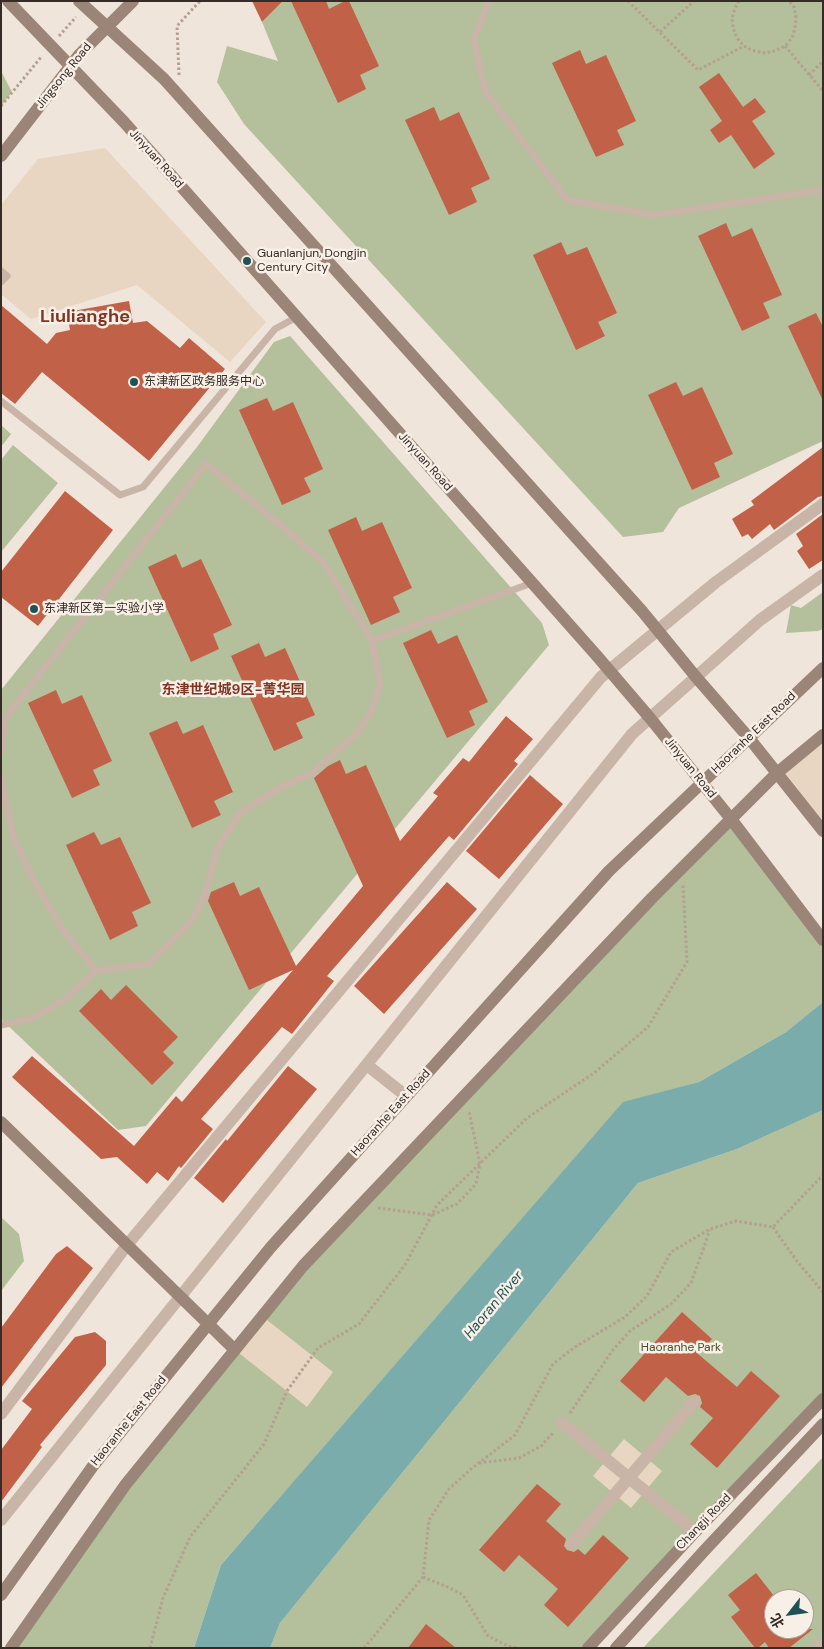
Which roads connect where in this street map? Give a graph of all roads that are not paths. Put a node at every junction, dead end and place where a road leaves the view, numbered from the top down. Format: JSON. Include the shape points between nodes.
{"nodes":[{"id":1,"x":8,"y":1,"type":"edge"},
{"id":2,"x":79,"y":1,"type":"edge"},
{"id":3,"x":133,"y":1,"type":"edge"},
{"id":4,"x":489,"y":1,"type":"edge"},
{"id":5,"x":107,"y":27,"type":"junction"},
{"id":6,"x":71,"y":66,"type":"junction"},
{"id":7,"x":1,"y":156,"type":"edge"},
{"id":8,"x":823,"y":190,"type":"edge"},
{"id":9,"x":1,"y":271,"type":"edge"},
{"id":10,"x":1,"y":282,"type":"edge"},
{"id":11,"x":297,"y":317,"type":"junction"},
{"id":12,"x":1,"y":401,"type":"edge"},
{"id":13,"x":823,"y":504,"type":"edge"},
{"id":14,"x":823,"y":575,"type":"edge"},
{"id":15,"x":532,"y":583,"type":"junction"},
{"id":16,"x":658,"y":630,"type":"junction"},
{"id":17,"x":372,"y":641,"type":"junction"},
{"id":18,"x":823,"y":668,"type":"edge"},
{"id":19,"x":609,"y":670,"type":"junction"},
{"id":20,"x":696,"y":677,"type":"junction"},
{"id":21,"x":650,"y":718,"type":"junction"},
{"id":22,"x":823,"y":736,"type":"edge"},
{"id":23,"x":749,"y":738,"type":"junction"},
{"id":24,"x":1,"y":752,"type":"edge"},
{"id":25,"x":777,"y":774,"type":"junction"},
{"id":26,"x":1,"y":777,"type":"edge"},
{"id":27,"x":702,"y":783,"type":"junction"},
{"id":28,"x":731,"y":818,"type":"junction"},
{"id":29,"x":823,"y":831,"type":"edge"},
{"id":30,"x":823,"y":940,"type":"edge"},
{"id":31,"x":96,"y":971,"type":"junction"},
{"id":32,"x":1,"y":1025,"type":"edge"},
{"id":33,"x":367,"y":1065,"type":"junction"},
{"id":34,"x":406,"y":1096,"type":"junction"},
{"id":35,"x":1,"y":1122,"type":"edge"},
{"id":36,"x":127,"y":1245,"type":"junction"},
{"id":37,"x":180,"y":1297,"type":"junction"},
{"id":38,"x":208,"y":1324,"type":"junction"},
{"id":39,"x":234,"y":1350,"type":"junction"},
{"id":40,"x":823,"y":1399,"type":"edge"},
{"id":41,"x":694,"y":1402,"type":"dead end"},
{"id":42,"x":1,"y":1414,"type":"edge"},
{"id":43,"x":562,"y":1423,"type":"road end"},
{"id":44,"x":823,"y":1424,"type":"edge"},
{"id":45,"x":629,"y":1477,"type":"junction"},
{"id":46,"x":1,"y":1520,"type":"edge"},
{"id":47,"x":695,"y":1532,"type":"junction"},
{"id":48,"x":572,"y":1544,"type":"dead end"},
{"id":49,"x":1,"y":1595,"type":"edge"},
{"id":50,"x":823,"y":1640,"type":"edge"},
{"id":51,"x":11,"y":1648,"type":"edge"},
{"id":52,"x":588,"y":1648,"type":"edge"},
{"id":53,"x":616,"y":1648,"type":"edge"},
{"id":54,"x":813,"y":1648,"type":"edge"}],
"edges":[{"from":1,"to":6,"type":"main road","name":"Jinyuan Road"},
{"from":2,"to":5,"type":"main road"},
{"from":3,"to":5,"type":"main road","name":"Jingsong Road"},
{"from":4,"to":8,"type":"lane","via":[[474,39],[485,91],[567,200],[655,215]]},
{"from":5,"to":6,"type":"main road","name":"Jingsong Road"},
{"from":5,"to":16,"type":"main road","via":[[164,79]]},
{"from":6,"to":7,"type":"main road","name":"Jingsong Road"},
{"from":6,"to":11,"type":"main road","name":"Jinyuan Road"},
{"from":9,"to":10,"type":"lane","via":[[7,276]]},
{"from":11,"to":12,"type":"lane","via":[[275,329],[142,487],[120,495]]},
{"from":11,"to":15,"type":"main road","name":"Jinyuan Road"},
{"from":13,"to":16,"type":"street","via":[[716,582]]},
{"from":14,"to":20,"type":"street","via":[[760,620]]},
{"from":15,"to":17,"type":"lane"},
{"from":15,"to":19,"type":"main road","name":"Jinyuan Road"},
{"from":16,"to":19,"type":"street"},
{"from":16,"to":20,"type":"main road"},
{"from":17,"to":24,"type":"lane","via":[[323,562],[206,464],[5,718]]},
{"from":17,"to":31,"type":"lane","via":[[380,684],[371,712],[356,734],[312,773],[240,813],[218,847],[206,895],[192,921],[149,964]]},
{"from":18,"to":23,"type":"main road","name":"Haoranhe East Road"},
{"from":19,"to":21,"type":"main road","name":"Jinyuan Road"},
{"from":19,"to":36,"type":"street"},
{"from":20,"to":21,"type":"street"},
{"from":20,"to":23,"type":"main road"},
{"from":21,"to":27,"type":"main road","name":"Jinyuan Road"},
{"from":21,"to":33,"type":"street","via":[[626,742]]},
{"from":22,"to":25,"type":"main road"},
{"from":23,"to":25,"type":"main road"},
{"from":23,"to":27,"type":"main road","name":"Haoranhe East Road"},
{"from":25,"to":28,"type":"main road"},
{"from":25,"to":29,"type":"main road"},
{"from":26,"to":31,"type":"lane","via":[[13,836],[34,881],[62,929]]},
{"from":27,"to":28,"type":"main road","name":"Jinyuan Road"},
{"from":27,"to":34,"type":"main road","name":"Haoranhe East Road","via":[[609,871]]},
{"from":28,"to":30,"type":"main road","name":"Jinyuan Road"},
{"from":28,"to":39,"type":"main road","via":[[303,1266]]},
{"from":31,"to":32,"type":"lane","via":[[67,998],[31,1019]]},
{"from":33,"to":34,"type":"street"},
{"from":33,"to":37,"type":"street"},
{"from":34,"to":38,"type":"main road","name":"Haoranhe East Road","via":[[270,1247]]},
{"from":35,"to":36,"type":"main road"},
{"from":36,"to":37,"type":"main road"},
{"from":36,"to":42,"type":"street"},
{"from":37,"to":38,"type":"main road"},
{"from":37,"to":46,"type":"street"},
{"from":38,"to":39,"type":"main road"},
{"from":38,"to":49,"type":"main road","name":"Haoranhe East Road","via":[[93,1466]]},
{"from":39,"to":51,"type":"main road","via":[[126,1484]]},
{"from":40,"to":47,"type":"main road","name":"Changji Road"},
{"from":41,"to":45,"type":"street"},
{"from":43,"to":45,"type":"street"},
{"from":44,"to":53,"type":"main road","name":"Changji Road"},
{"from":45,"to":47,"type":"street"},
{"from":45,"to":48,"type":"street"},
{"from":47,"to":52,"type":"main road","name":"Changji Road"},
{"from":50,"to":54,"type":"lane"}]}
